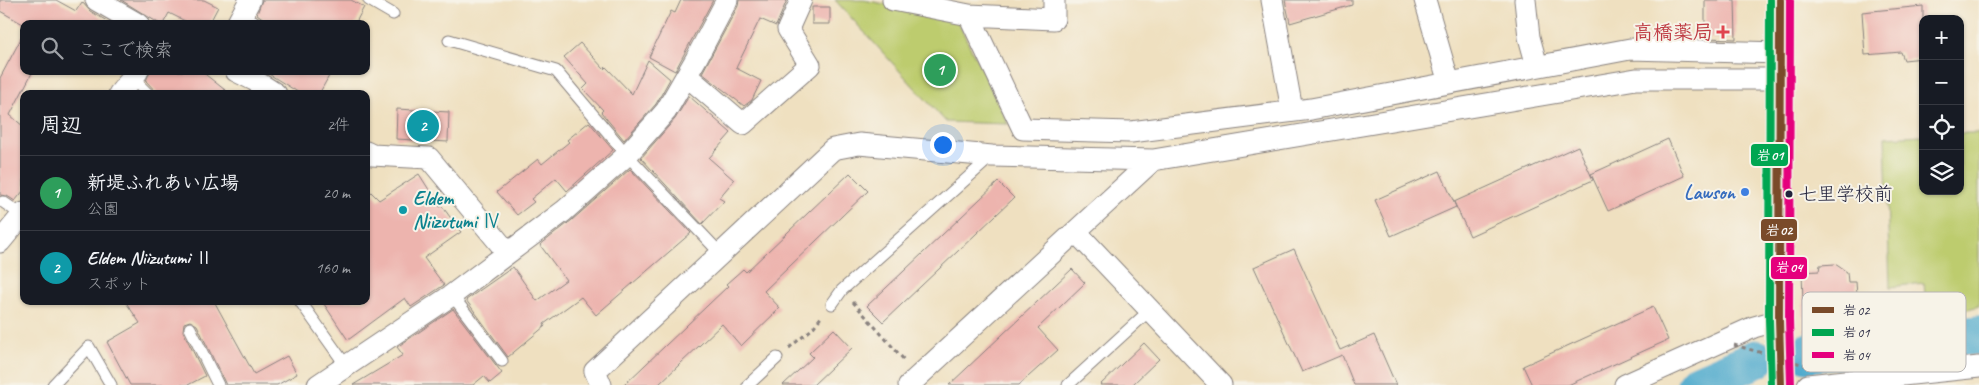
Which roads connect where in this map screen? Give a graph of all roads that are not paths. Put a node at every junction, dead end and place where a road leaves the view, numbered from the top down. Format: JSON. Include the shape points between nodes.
{"nodes":[{"id":1,"x":96,"y":0,"type":"edge"},
{"id":2,"x":369,"y":0,"type":"edge"},
{"id":3,"x":727,"y":0,"type":"edge"},
{"id":4,"x":801,"y":0,"type":"edge"},
{"id":5,"x":893,"y":0,"type":"edge"},
{"id":6,"x":1054,"y":0,"type":"edge"},
{"id":7,"x":1272,"y":0,"type":"edge"},
{"id":8,"x":1425,"y":0,"type":"edge"},
{"id":9,"x":1525,"y":0,"type":"edge"},
{"id":10,"x":1780,"y":0,"type":"edge"},
{"id":11,"x":393,"y":14,"type":"dead end"},
{"id":12,"x":969,"y":15,"type":"junction"},
{"id":13,"x":131,"y":20,"type":"edge"},
{"id":14,"x":449,"y":40,"type":"dead end"},
{"id":15,"x":1537,"y":66,"type":"junction"},
{"id":16,"x":1780,"y":66,"type":"junction"},
{"id":17,"x":244,"y":75,"type":"edge"},
{"id":18,"x":687,"y":76,"type":"junction"},
{"id":19,"x":130,"y":81,"type":"edge"},
{"id":20,"x":1449,"y":83,"type":"junction"},
{"id":21,"x":142,"y":90,"type":"edge"},
{"id":22,"x":270,"y":90,"type":"edge"},
{"id":23,"x":1292,"y":110,"type":"junction"},
{"id":24,"x":370,"y":154,"type":"edge"},
{"id":25,"x":627,"y":155,"type":"junction"},
{"id":26,"x":992,"y":156,"type":"junction"},
{"id":27,"x":1153,"y":160,"type":"junction"},
{"id":28,"x":3,"y":202,"type":"dead end"},
{"id":29,"x":20,"y":212,"type":"edge"},
{"id":30,"x":20,"y":218,"type":"edge"},
{"id":31,"x":1076,"y":232,"type":"junction"},
{"id":32,"x":0,"y":242,"type":"edge"},
{"id":33,"x":507,"y":252,"type":"junction"},
{"id":34,"x":720,"y":253,"type":"junction"},
{"id":35,"x":452,"y":295,"type":"junction"},
{"id":36,"x":832,"y":304,"type":"road end"},
{"id":37,"x":303,"y":305,"type":"edge"},
{"id":38,"x":1150,"y":310,"type":"junction"},
{"id":39,"x":1779,"y":320,"type":"junction"},
{"id":40,"x":190,"y":328,"type":"dead end"},
{"id":41,"x":777,"y":358,"type":"road end"},
{"id":42,"x":502,"y":361,"type":"dead end"},
{"id":43,"x":347,"y":367,"type":"junction"},
{"id":44,"x":1979,"y":367,"type":"edge"},
{"id":45,"x":1966,"y":368,"type":"edge"},
{"id":46,"x":1885,"y":372,"type":"edge"},
{"id":47,"x":1810,"y":376,"type":"edge"},
{"id":48,"x":914,"y":380,"type":"edge"},
{"id":49,"x":598,"y":384,"type":"edge"},
{"id":50,"x":53,"y":385,"type":"edge"},
{"id":51,"x":110,"y":385,"type":"edge"},
{"id":52,"x":218,"y":385,"type":"edge"},
{"id":53,"x":318,"y":385,"type":"edge"},
{"id":54,"x":748,"y":385,"type":"edge"},
{"id":55,"x":1068,"y":385,"type":"edge"},
{"id":56,"x":1221,"y":385,"type":"edge"},
{"id":57,"x":1625,"y":385,"type":"edge"},
{"id":58,"x":1780,"y":385,"type":"edge"}],
"edges":[{"from":1,"to":13,"type":"street"},
{"from":2,"to":11,"type":"lane"},
{"from":3,"to":18,"type":"street"},
{"from":4,"to":18,"type":"street","via":[[788,29],[810,65],[743,124]]},
{"from":5,"to":12,"type":"street"},
{"from":6,"to":12,"type":"street","via":[[1054,19]]},
{"from":7,"to":23,"type":"street"},
{"from":8,"to":20,"type":"street"},
{"from":9,"to":15,"type":"street","via":[[1529,37]]},
{"from":10,"to":16,"type":"main road"},
{"from":12,"to":23,"type":"street","via":[[1024,129],[1131,132]]},
{"from":14,"to":25,"type":"lane","via":[[556,71]]},
{"from":15,"to":16,"type":"street","via":[[1630,49]]},
{"from":15,"to":20,"type":"street"},
{"from":16,"to":27,"type":"street","via":[[1636,79]]},
{"from":16,"to":39,"type":"main road"},
{"from":17,"to":22,"type":"street"},
{"from":18,"to":25,"type":"street","via":[[666,111]]},
{"from":19,"to":21,"type":"lane"},
{"from":20,"to":23,"type":"street"},
{"from":24,"to":33,"type":"street","via":[[429,158]]},
{"from":25,"to":33,"type":"street","via":[[564,210]]},
{"from":25,"to":34,"type":"lane"},
{"from":26,"to":27,"type":"street"},
{"from":26,"to":34,"type":"street","via":[[859,144],[833,149]]},
{"from":26,"to":36,"type":"lane","via":[[842,290]]},
{"from":27,"to":31,"type":"street"},
{"from":28,"to":29,"type":"lane"},
{"from":30,"to":32,"type":"street"},
{"from":31,"to":38,"type":"street"},
{"from":31,"to":48,"type":"street"},
{"from":33,"to":35,"type":"street"},
{"from":34,"to":49,"type":"street","via":[[595,371]]},
{"from":35,"to":42,"type":"lane"},
{"from":35,"to":43,"type":"street"},
{"from":37,"to":43,"type":"lane"},
{"from":38,"to":55,"type":"lane"},
{"from":38,"to":56,"type":"street"},
{"from":39,"to":57,"type":"street"},
{"from":39,"to":58,"type":"main road"},
{"from":40,"to":52,"type":"lane"},
{"from":41,"to":54,"type":"lane"},
{"from":43,"to":53,"type":"street"},
{"from":44,"to":45,"type":"street"},
{"from":46,"to":47,"type":"street"},
{"from":50,"to":51,"type":"lane","via":[[89,348]]}]}
